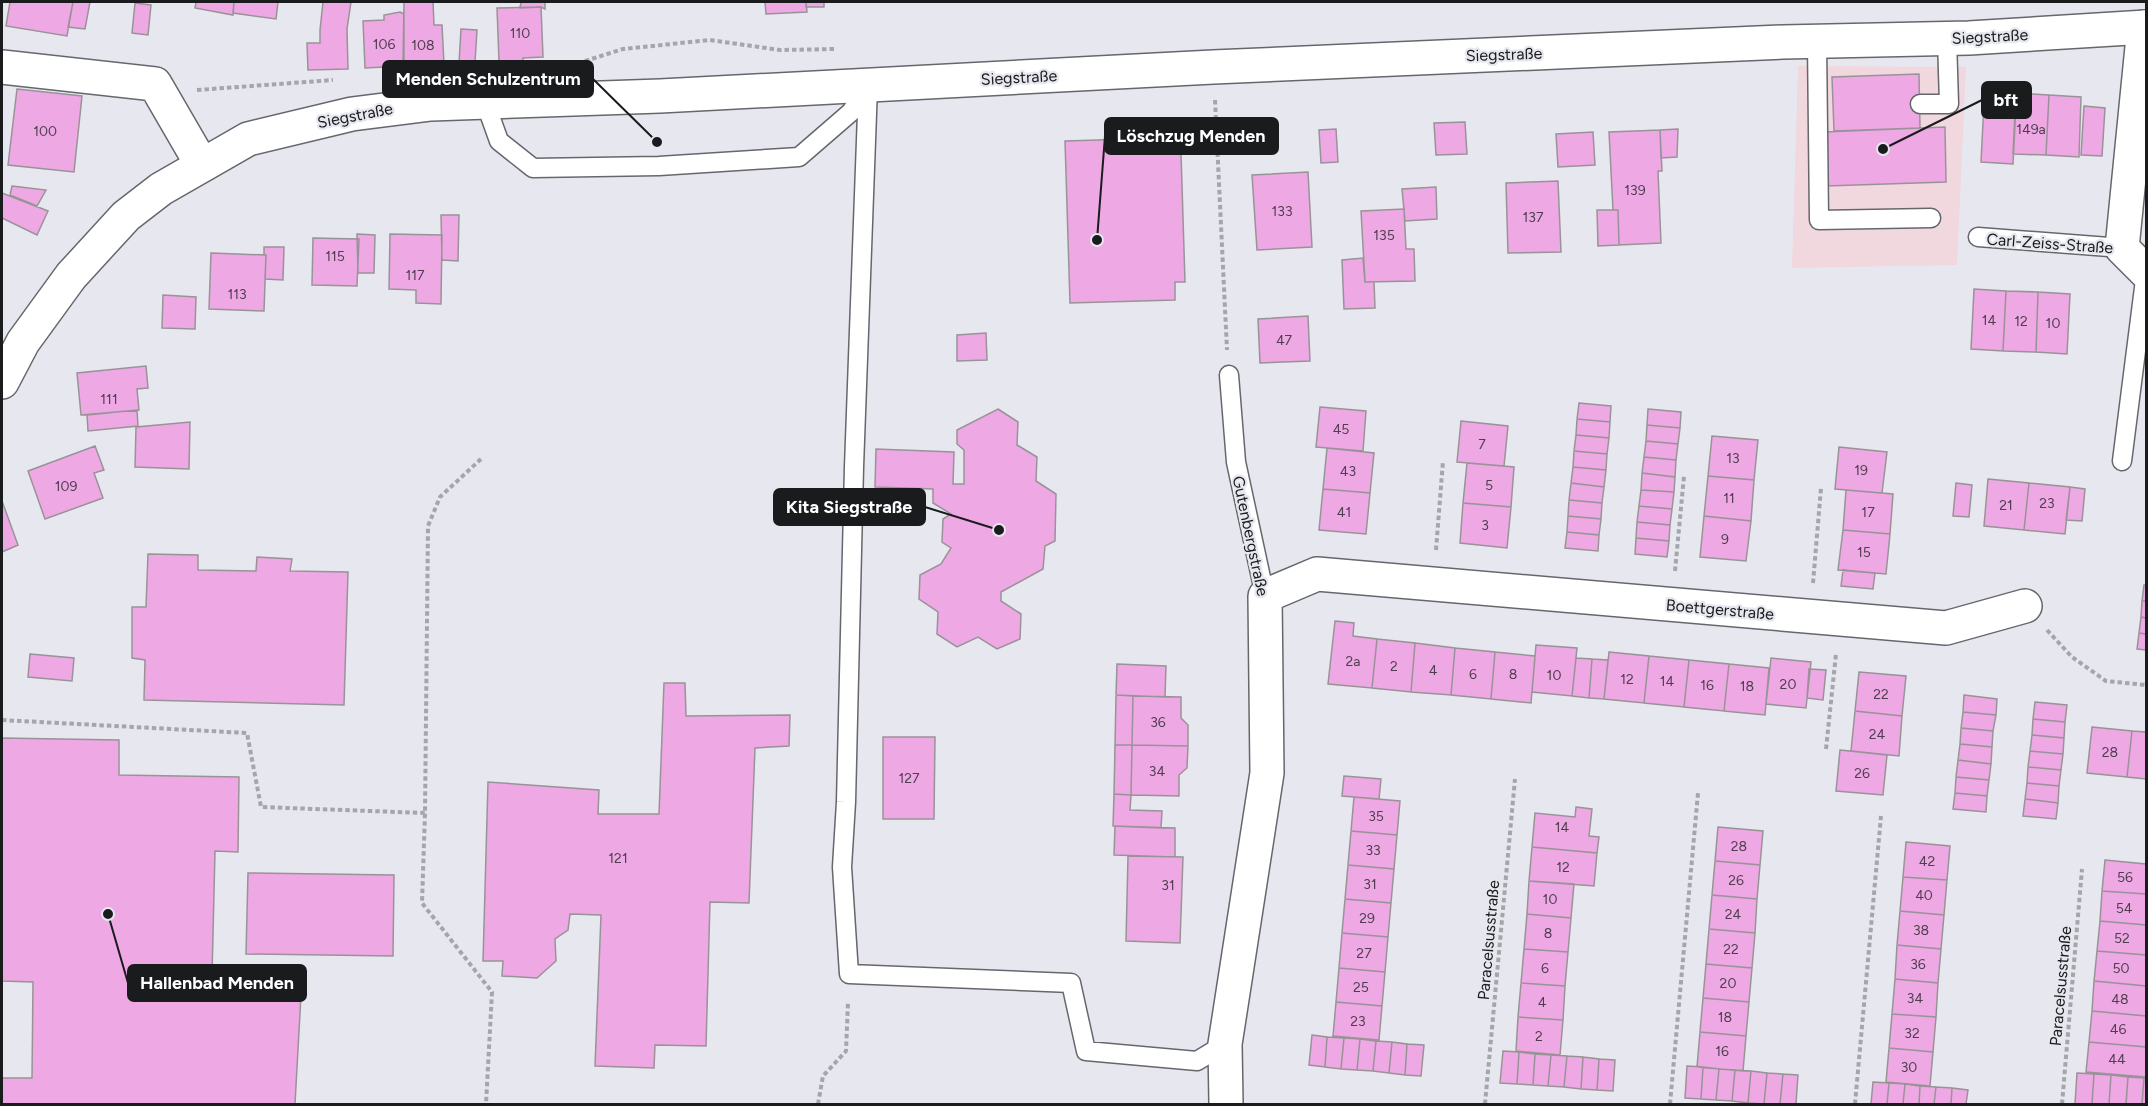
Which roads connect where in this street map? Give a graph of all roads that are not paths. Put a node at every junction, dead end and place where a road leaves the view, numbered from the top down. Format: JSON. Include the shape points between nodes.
{"nodes":[{"id":1,"x":2145,"y":27,"type":"edge"},
{"id":2,"x":1947,"y":39,"type":"junction"},
{"id":3,"x":1817,"y":42,"type":"junction"},
{"id":4,"x":2,"y":67,"type":"edge"},
{"id":5,"x":868,"y":86,"type":"junction"},
{"id":6,"x":485,"y":102,"type":"junction"},
{"id":7,"x":1920,"y":104,"type":"dead end"},
{"id":8,"x":202,"y":165,"type":"junction"},
{"id":9,"x":1931,"y":218,"type":"dead end"},
{"id":10,"x":1978,"y":237,"type":"dead end"},
{"id":11,"x":2122,"y":248,"type":"junction"},
{"id":12,"x":2146,"y":272,"type":"edge"},
{"id":13,"x":1229,"y":375,"type":"road end"},
{"id":14,"x":2,"y":382,"type":"edge"},
{"id":15,"x":2122,"y":461,"type":"dead end"},
{"id":16,"x":1265,"y":596,"type":"junction"},
{"id":17,"x":2025,"y":606,"type":"road end"},
{"id":18,"x":1225,"y":1044,"type":"junction"},
{"id":19,"x":1226,"y":1104,"type":"edge"}],
"edges":[{"from":1,"to":2,"type":"main road","name":"Siegstraße"},
{"from":1,"to":11,"type":"main road","name":"Carl-Zeiss-Straße"},
{"from":2,"to":3,"type":"main road","name":"Siegstraße"},
{"from":2,"to":7,"type":"lane","via":[[1949,104]]},
{"from":3,"to":5,"type":"main road","name":"Siegstraße","via":[[1213,67]]},
{"from":3,"to":9,"type":"lane","via":[[1825,105],[1818,220]]},
{"from":4,"to":8,"type":"main road","via":[[155,84]]},
{"from":5,"to":6,"type":"main road","name":"Siegstraße"},
{"from":5,"to":6,"type":"lane","via":[[851,112],[799,158],[660,166],[533,168],[498,141]]},
{"from":5,"to":18,"type":"lane","via":[[842,867],[849,974],[1071,983],[1086,1051],[1197,1061]]},
{"from":6,"to":8,"type":"main road","name":"Siegstraße","via":[[422,104],[352,114],[248,139]]},
{"from":8,"to":14,"type":"main road","name":"Siegstraße","via":[[126,216],[71,276],[23,342]]},
{"from":10,"to":11,"type":"lane","name":"Carl-Zeiss-Straße"},
{"from":11,"to":12,"type":"main road","name":"Carl-Zeiss-Straße"},
{"from":12,"to":15,"type":"lane","name":"Carl-Zeiss-Straße"},
{"from":13,"to":16,"type":"lane","name":"Gutenbergstraße","via":[[1236,462]]},
{"from":16,"to":17,"type":"main road","name":"Boettgerstraße","via":[[1317,574],[1947,628]]},
{"from":16,"to":18,"type":"main road","name":"Gutenbergstraße","via":[[1268,772]]},
{"from":18,"to":19,"type":"main road","name":"Gutenbergstraße"}]}
